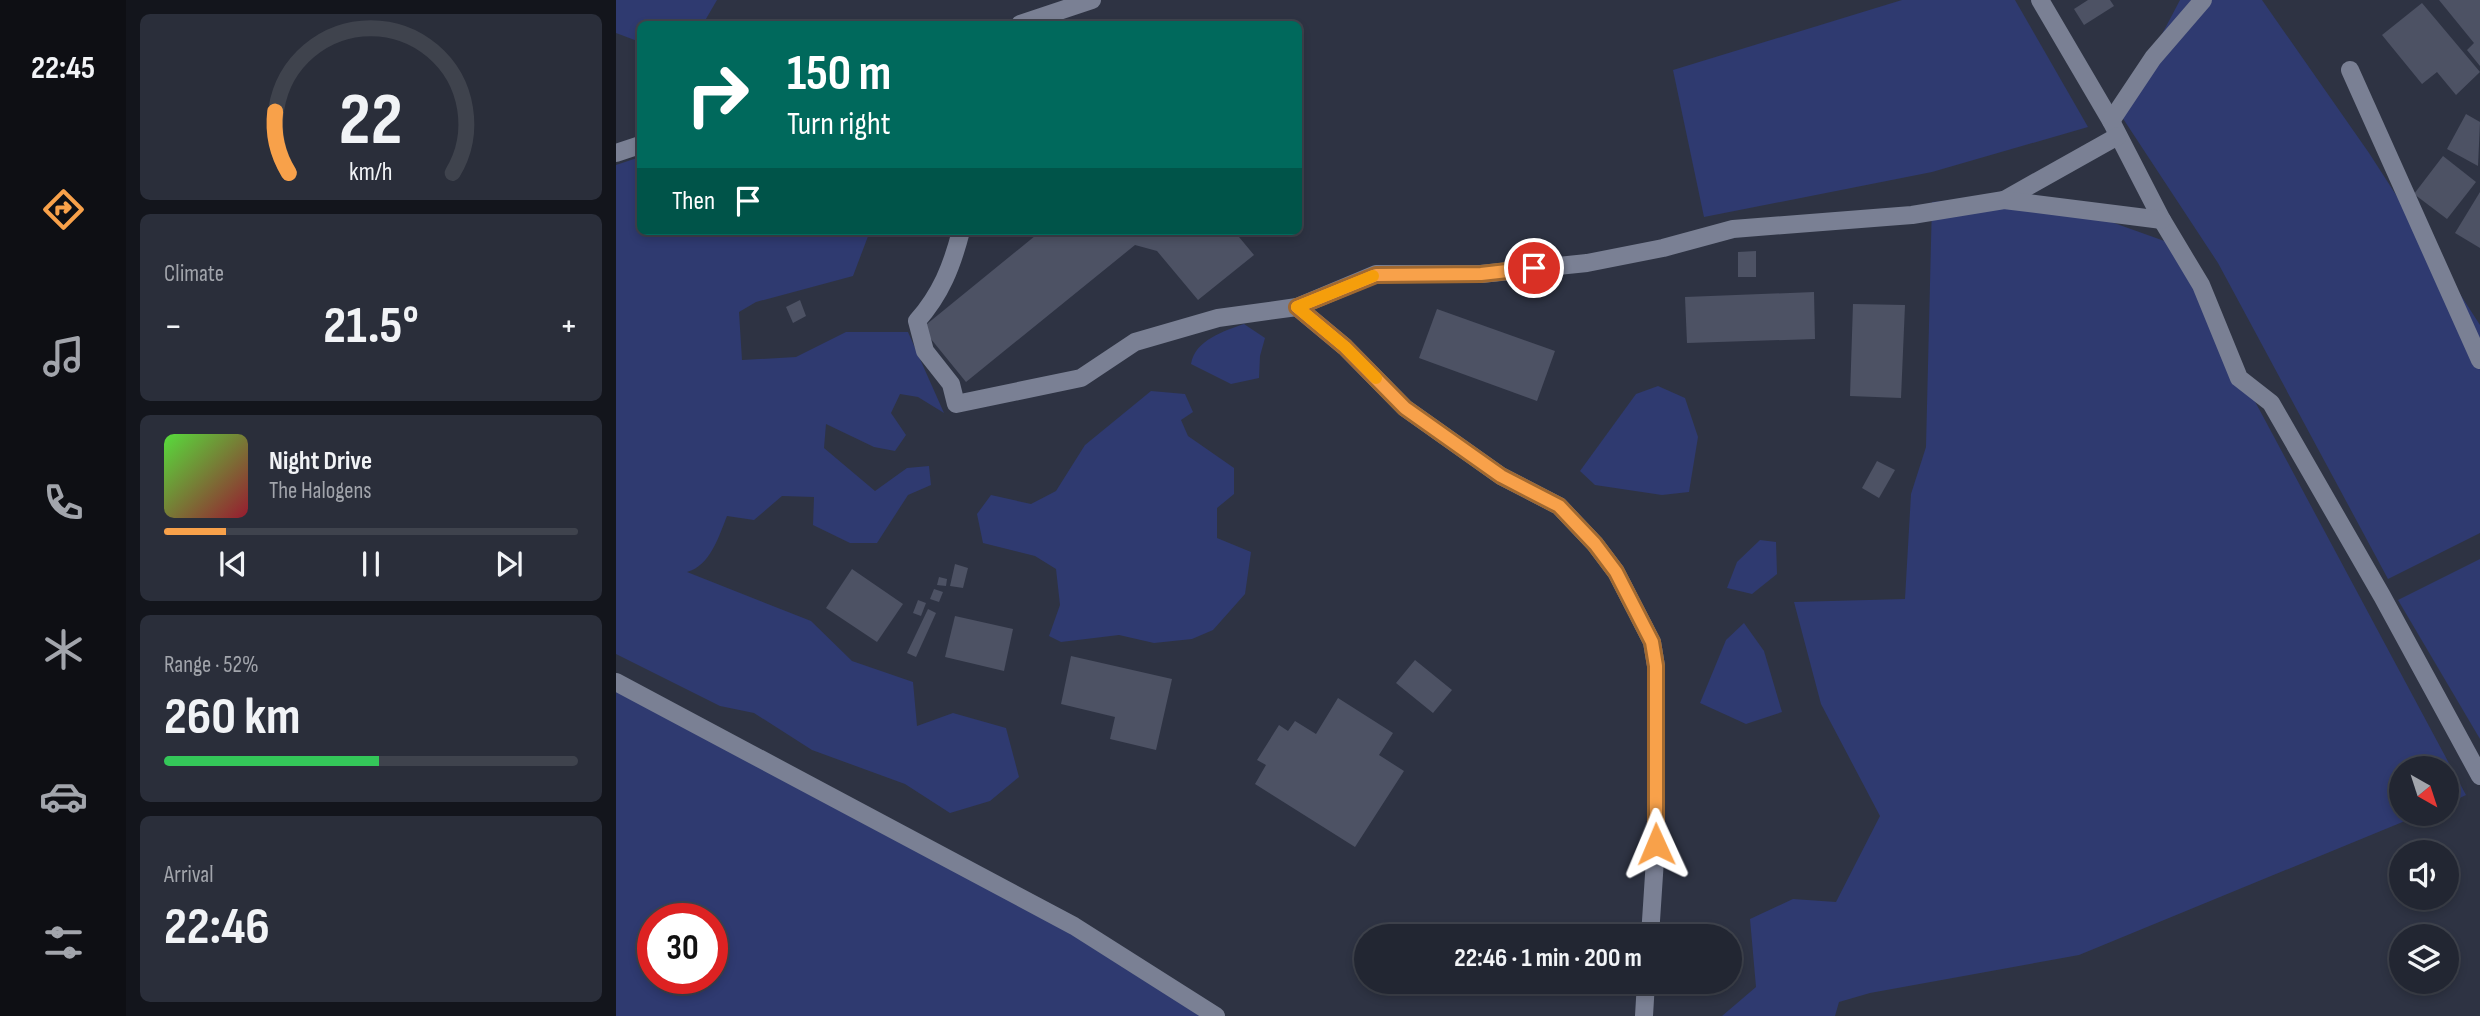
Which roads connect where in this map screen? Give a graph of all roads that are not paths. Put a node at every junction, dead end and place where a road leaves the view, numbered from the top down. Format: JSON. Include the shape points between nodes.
{"nodes":[{"id":1,"x":1092,"y":0,"type":"edge"},
{"id":2,"x":2040,"y":0,"type":"edge"},
{"id":3,"x":2203,"y":0,"type":"edge"},
{"id":4,"x":1029,"y":21,"type":"edge"},
{"id":5,"x":2350,"y":70,"type":"dead end"},
{"id":6,"x":2115,"y":129,"type":"junction"},
{"id":7,"x":637,"y":146,"type":"edge"},
{"id":8,"x":616,"y":153,"type":"edge"},
{"id":9,"x":2004,"y":200,"type":"junction"},
{"id":10,"x":2162,"y":220,"type":"junction"},
{"id":11,"x":960,"y":235,"type":"edge"},
{"id":12,"x":1297,"y":307,"type":"junction"},
{"id":13,"x":2480,"y":360,"type":"edge"},
{"id":14,"x":616,"y":682,"type":"edge"},
{"id":15,"x":2480,"y":776,"type":"edge"},
{"id":16,"x":1651,"y":924,"type":"edge"},
{"id":17,"x":1646,"y":994,"type":"edge"},
{"id":18,"x":1216,"y":1016,"type":"edge"},
{"id":19,"x":1644,"y":1016,"type":"edge"}],
"edges":[{"from":1,"to":4,"type":"street"},
{"from":2,"to":6,"type":"street"},
{"from":3,"to":6,"type":"street","via":[[2153,58]]},
{"from":5,"to":13,"type":"street"},
{"from":6,"to":9,"type":"street"},
{"from":6,"to":10,"type":"street"},
{"from":7,"to":8,"type":"street"},
{"from":9,"to":10,"type":"street"},
{"from":9,"to":12,"type":"street","via":[[1912,215],[1733,229],[1587,263],[1481,274],[1376,275]]},
{"from":10,"to":15,"type":"street","via":[[2201,285],[2239,378],[2271,403]]},
{"from":11,"to":12,"type":"street","via":[[936,301],[917,321],[925,351],[951,384],[956,404],[1082,378],[1135,342],[1218,318]]},
{"from":12,"to":16,"type":"street","via":[[1345,347],[1405,408],[1501,476],[1559,506],[1616,572],[1652,642],[1656,666],[1656,844]]},
{"from":14,"to":18,"type":"street","via":[[1074,926]]},
{"from":17,"to":19,"type":"street"}]}
